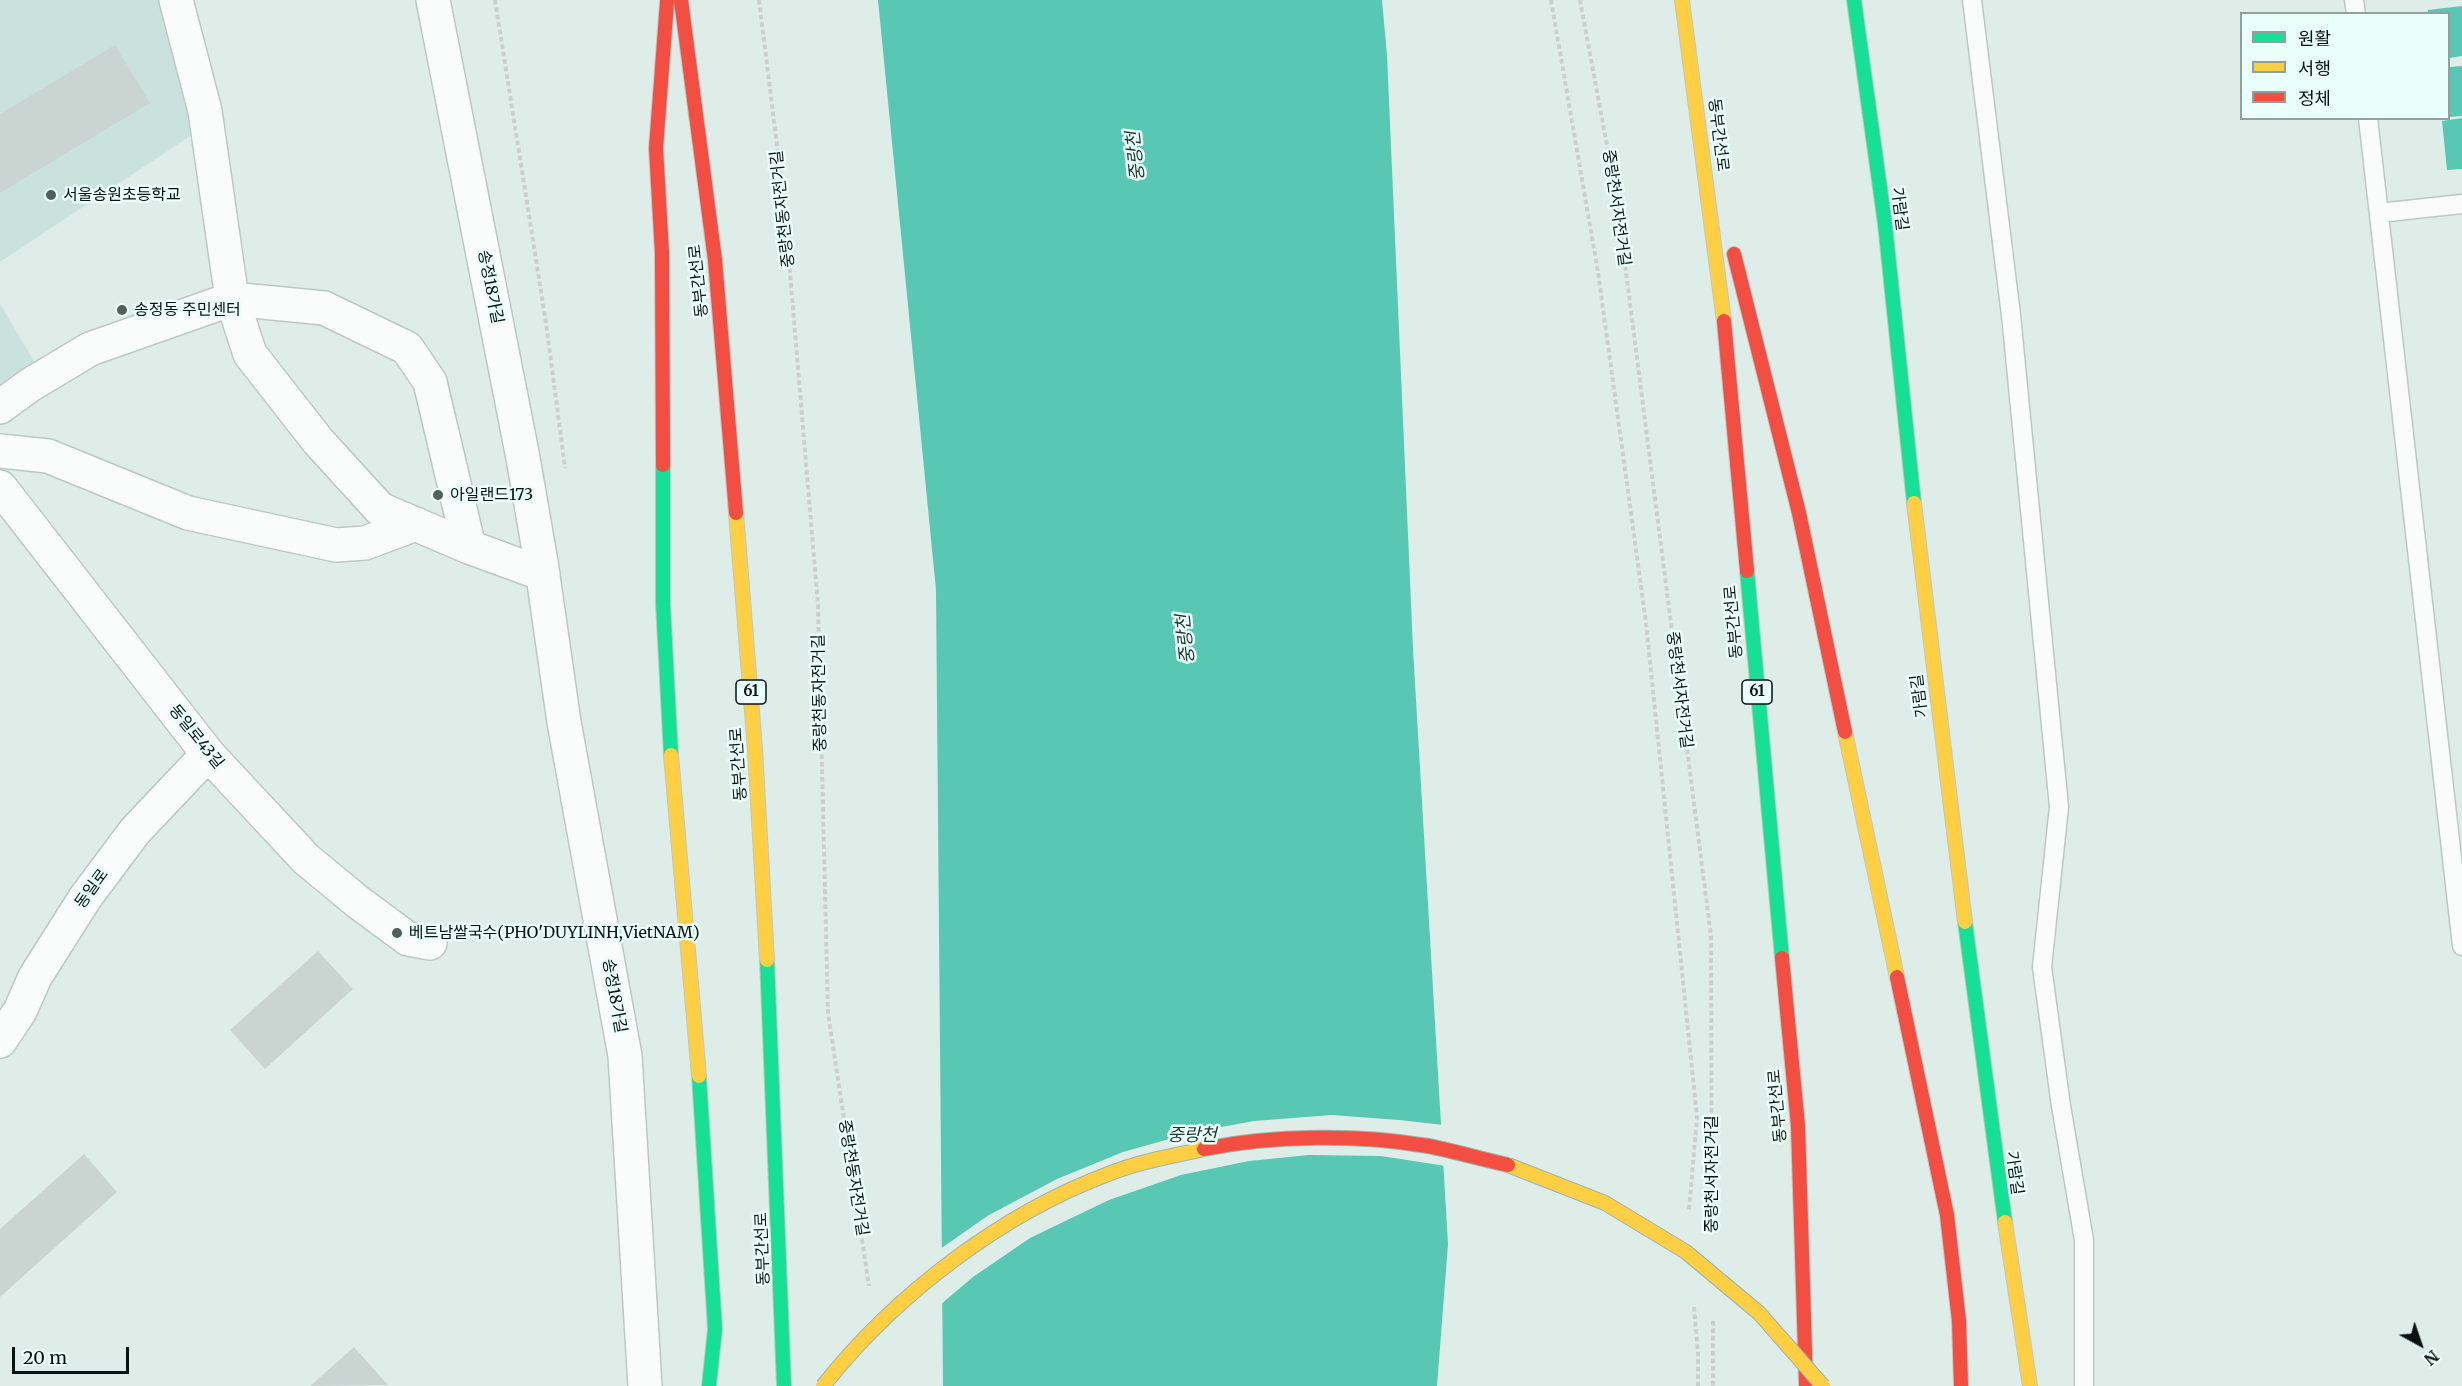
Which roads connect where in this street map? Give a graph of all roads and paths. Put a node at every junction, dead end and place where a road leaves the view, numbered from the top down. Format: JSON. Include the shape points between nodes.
{"nodes":[{"id":1,"x":176,"y":0,"type":"edge"},
{"id":2,"x":433,"y":0,"type":"edge"},
{"id":3,"x":667,"y":0,"type":"edge"},
{"id":4,"x":681,"y":0,"type":"edge"},
{"id":5,"x":759,"y":0,"type":"edge"},
{"id":6,"x":1551,"y":0,"type":"edge"},
{"id":7,"x":1580,"y":0,"type":"edge"},
{"id":8,"x":1682,"y":0,"type":"edge"},
{"id":9,"x":1854,"y":0,"type":"edge"},
{"id":10,"x":1972,"y":0,"type":"edge"},
{"id":11,"x":1698,"y":111,"type":"junction"},
{"id":12,"x":2368,"y":120,"type":"edge"},
{"id":13,"x":2462,"y":204,"type":"edge"},
{"id":14,"x":2379,"y":213,"type":"junction"},
{"id":15,"x":1724,"y":214,"type":"dead end"},
{"id":16,"x":1730,"y":237,"type":"dead end"},
{"id":17,"x":232,"y":299,"type":"junction"},
{"id":18,"x":0,"y":407,"type":"edge"},
{"id":19,"x":0,"y":451,"type":"edge"},
{"id":20,"x":0,"y":487,"type":"edge"},
{"id":21,"x":416,"y":524,"type":"junction"},
{"id":22,"x":469,"y":547,"type":"junction"},
{"id":23,"x":543,"y":574,"type":"junction"},
{"id":24,"x":208,"y":754,"type":"junction"},
{"id":25,"x":430,"y":943,"type":"dead end"},
{"id":26,"x":2462,"y":946,"type":"edge"},
{"id":27,"x":0,"y":1041,"type":"edge"},
{"id":28,"x":1688,"y":1214,"type":"dead end"},
{"id":29,"x":1712,"y":1231,"type":"dead end"},
{"id":30,"x":871,"y":1298,"type":"dead end"},
{"id":31,"x":1713,"y":1314,"type":"dead end"},
{"id":32,"x":645,"y":1386,"type":"edge"},
{"id":33,"x":709,"y":1386,"type":"edge"},
{"id":34,"x":784,"y":1386,"type":"edge"},
{"id":35,"x":824,"y":1386,"type":"edge"},
{"id":36,"x":1713,"y":1386,"type":"edge"},
{"id":37,"x":1806,"y":1386,"type":"edge"},
{"id":38,"x":1823,"y":1386,"type":"edge"},
{"id":39,"x":1962,"y":1386,"type":"edge"},
{"id":40,"x":2030,"y":1386,"type":"edge"},
{"id":41,"x":2084,"y":1386,"type":"edge"}],
"edges":[{"from":1,"to":17,"type":"street","via":[[205,111]]},
{"from":2,"to":23,"type":"street","name":"송정18가길"},
{"from":3,"to":33,"type":"main road","via":[[656,148],[662,253],[663,592],[667,715],[713,1277],[715,1329]]},
{"from":4,"to":34,"type":"main road","name":"동부간선로","number":"61","via":[[715,260],[755,749],[772,1048]]},
{"from":5,"to":30,"type":"path","name":"중랑천동자전거길","via":[[784,202],[818,605],[828,1013]]},
{"from":6,"to":28,"type":"path","via":[[1598,272],[1646,623],[1697,1117]]},
{"from":7,"to":29,"type":"path","name":"중랑천서자전거길","via":[[1616,194],[1711,936]]},
{"from":8,"to":11,"type":"main road","name":"동부간선로","number":"61"},
{"from":9,"to":40,"type":"main road","name":"가람길","via":[[1885,224],[1947,788],[1996,1165]]},
{"from":10,"to":41,"type":"lane","via":[[2012,315],[2059,807],[2042,967],[2084,1240]]},
{"from":11,"to":15,"type":"main road"},
{"from":11,"to":37,"type":"main road","name":"동부간선로","number":"61","via":[[1722,303],[1798,1126]]},
{"from":12,"to":14,"type":"lane"},
{"from":13,"to":14,"type":"lane"},
{"from":14,"to":26,"type":"lane"},
{"from":16,"to":39,"type":"main road","via":[[1799,513],[1947,1215]]},
{"from":17,"to":18,"type":"street","via":[[90,349]]},
{"from":17,"to":21,"type":"street","via":[[250,354],[318,441],[380,509]]},
{"from":17,"to":22,"type":"street","via":[[324,308],[407,348],[430,382]]},
{"from":19,"to":21,"type":"street","via":[[48,456],[188,513],[336,545],[365,543]]},
{"from":20,"to":24,"type":"street","name":"동일로43길"},
{"from":21,"to":22,"type":"street"},
{"from":22,"to":23,"type":"street"},
{"from":23,"to":32,"type":"street","name":"송정18가길","via":[[564,722],[625,1056]]},
{"from":24,"to":25,"type":"street","name":"동일로43길","via":[[306,859],[408,939]]},
{"from":24,"to":27,"type":"street","name":"동일로","via":[[135,831],[85,898]]},
{"from":31,"to":36,"type":"path"},
{"from":35,"to":38,"type":"main road","bridge":true,"via":[[839,1365],[943,1269],[1035,1207],[1152,1160],[1259,1138],[1325,1136],[1388,1140],[1509,1164],[1605,1203],[1728,1282],[1770,1322]]}]}
